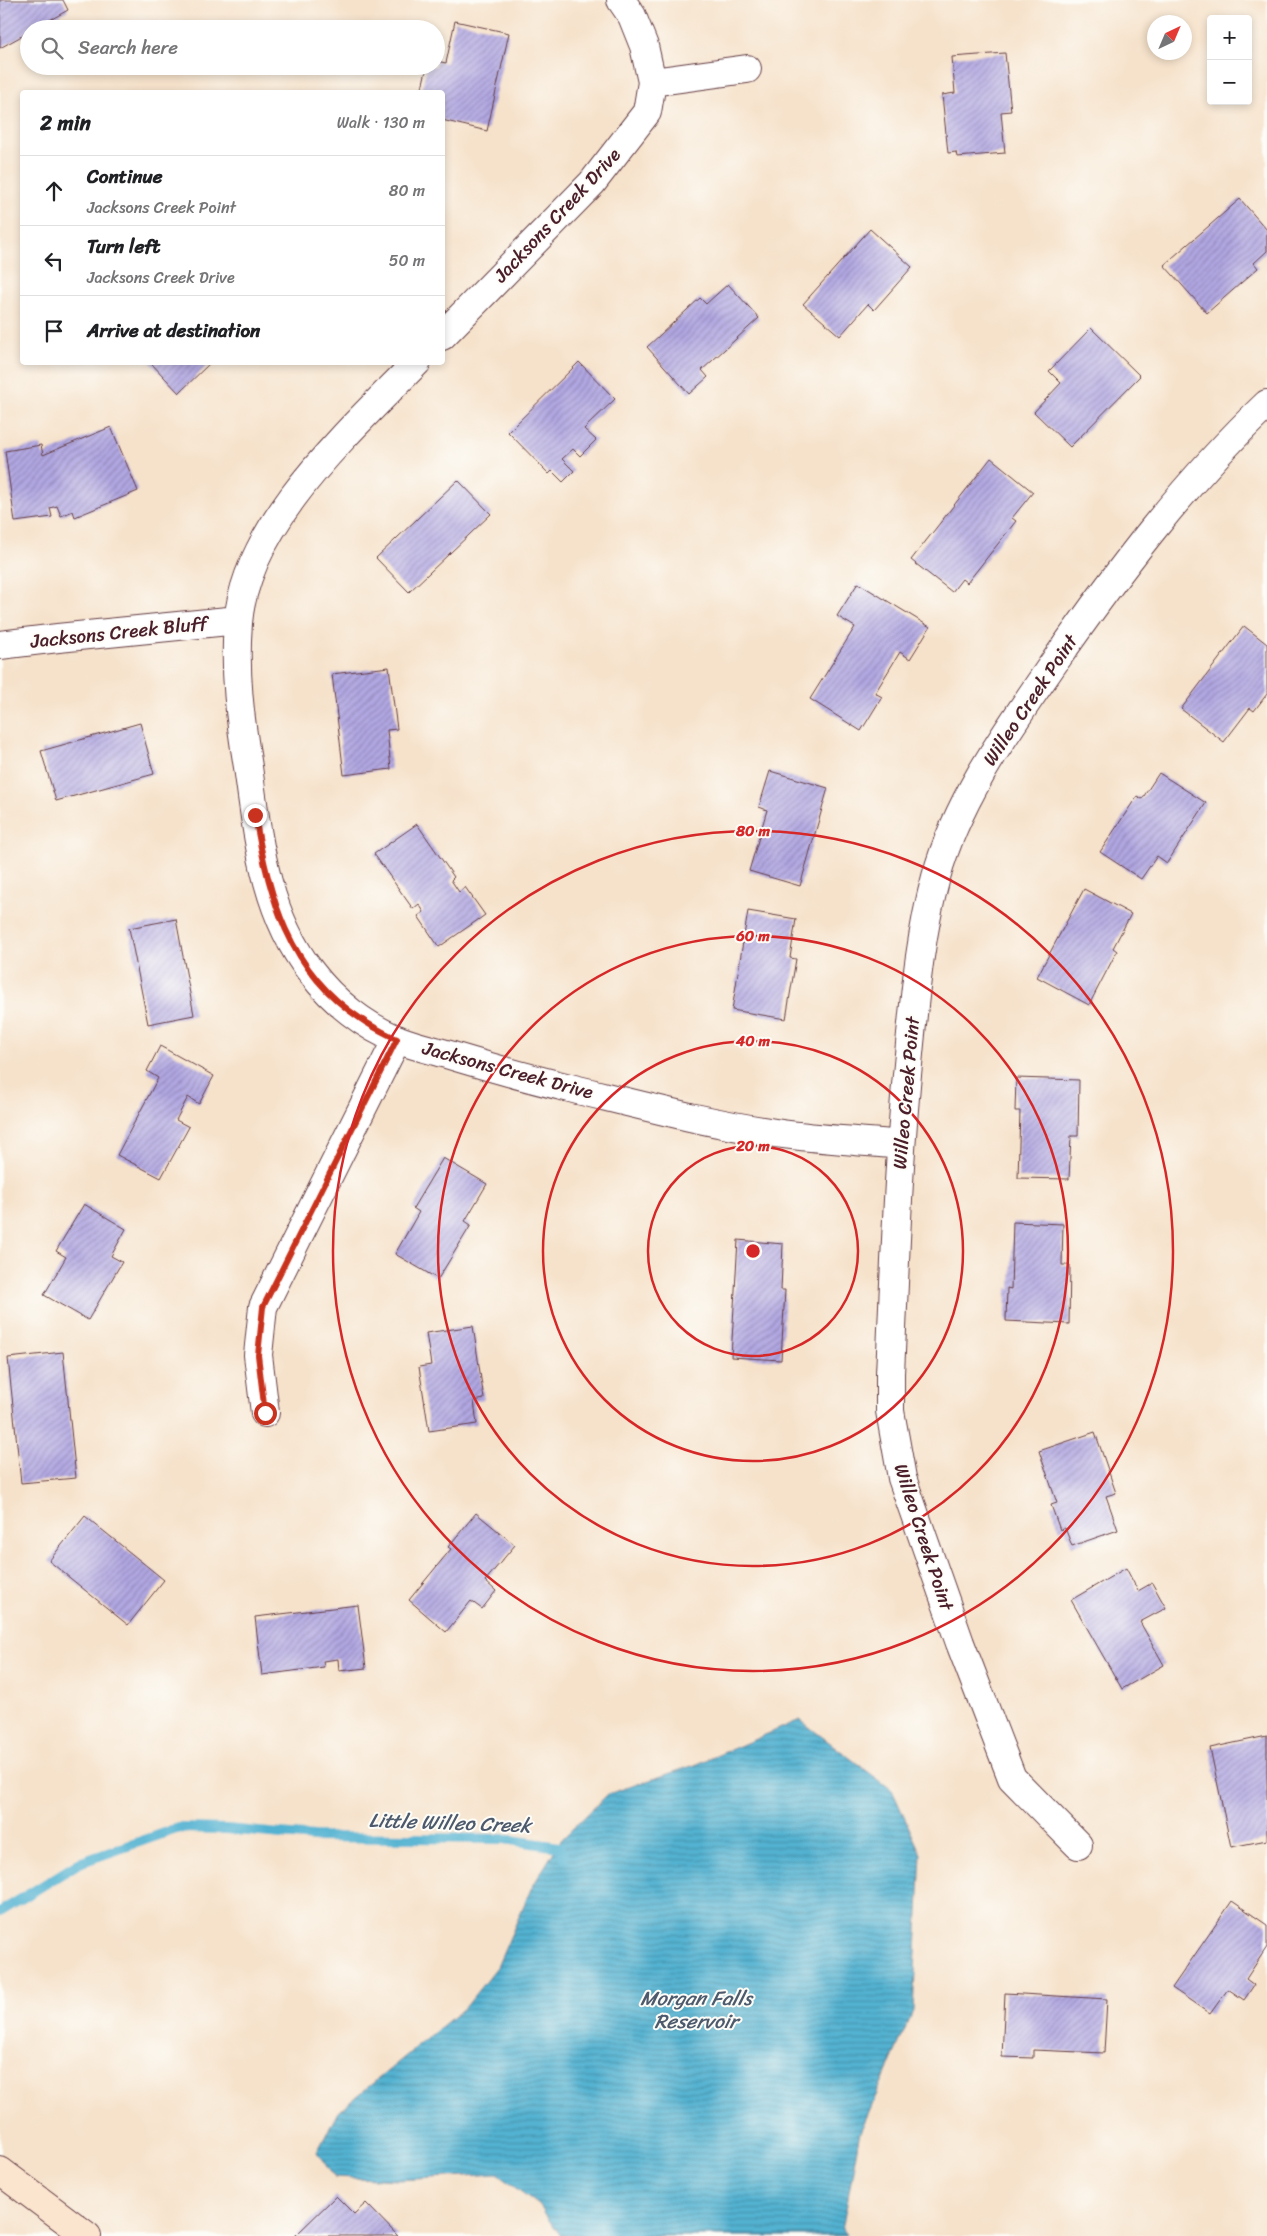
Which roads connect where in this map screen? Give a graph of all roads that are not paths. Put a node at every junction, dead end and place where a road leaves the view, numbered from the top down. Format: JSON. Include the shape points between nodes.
{"nodes":[{"id":1,"x":621,"y":0,"type":"edge"},
{"id":2,"x":747,"y":69,"type":"dead end"},
{"id":3,"x":652,"y":82,"type":"junction"},
{"id":4,"x":445,"y":333,"type":"edge"},
{"id":5,"x":414,"y":365,"type":"edge"},
{"id":6,"x":1267,"y":404,"type":"edge"},
{"id":7,"x":238,"y":620,"type":"junction"},
{"id":8,"x":0,"y":645,"type":"edge"},
{"id":9,"x":397,"y":1039,"type":"junction"},
{"id":10,"x":900,"y":1144,"type":"junction"},
{"id":11,"x":265,"y":1413,"type":"dead end"},
{"id":12,"x":1078,"y":1845,"type":"dead end"},
{"id":13,"x":0,"y":2171,"type":"edge"},
{"id":14,"x":87,"y":2236,"type":"edge"}],
"edges":[{"from":1,"to":3,"type":"street","name":"Jacksons Creek Drive","via":[[632,16],[644,46]]},
{"from":2,"to":3,"type":"street"},
{"from":3,"to":4,"type":"street","name":"Jacksons Creek Drive","via":[[647,112],[611,161]]},
{"from":5,"to":7,"type":"street","name":"Jacksons Creek Drive","via":[[341,440],[280,512],[256,558]]},
{"from":6,"to":10,"type":"street","name":"Willeo Creek Point","via":[[1180,496],[1113,580],[1000,743],[953,828],[924,922]]},
{"from":7,"to":8,"type":"street","name":"Jacksons Creek Bluff"},
{"from":7,"to":9,"type":"street","name":"Jacksons Creek Drive","via":[[241,722],[262,860],[276,910],[290,940],[331,995],[360,1019]]},
{"from":9,"to":10,"type":"street","name":"Jacksons Creek Drive","via":[[525,1078],[668,1112],[780,1134]]},
{"from":9,"to":11,"type":"street","via":[[263,1307],[258,1355]]},
{"from":10,"to":12,"type":"street","name":"Willeo Creek Point","via":[[890,1411],[902,1478],[1012,1778]]},
{"from":13,"to":14,"type":"street"}]}
